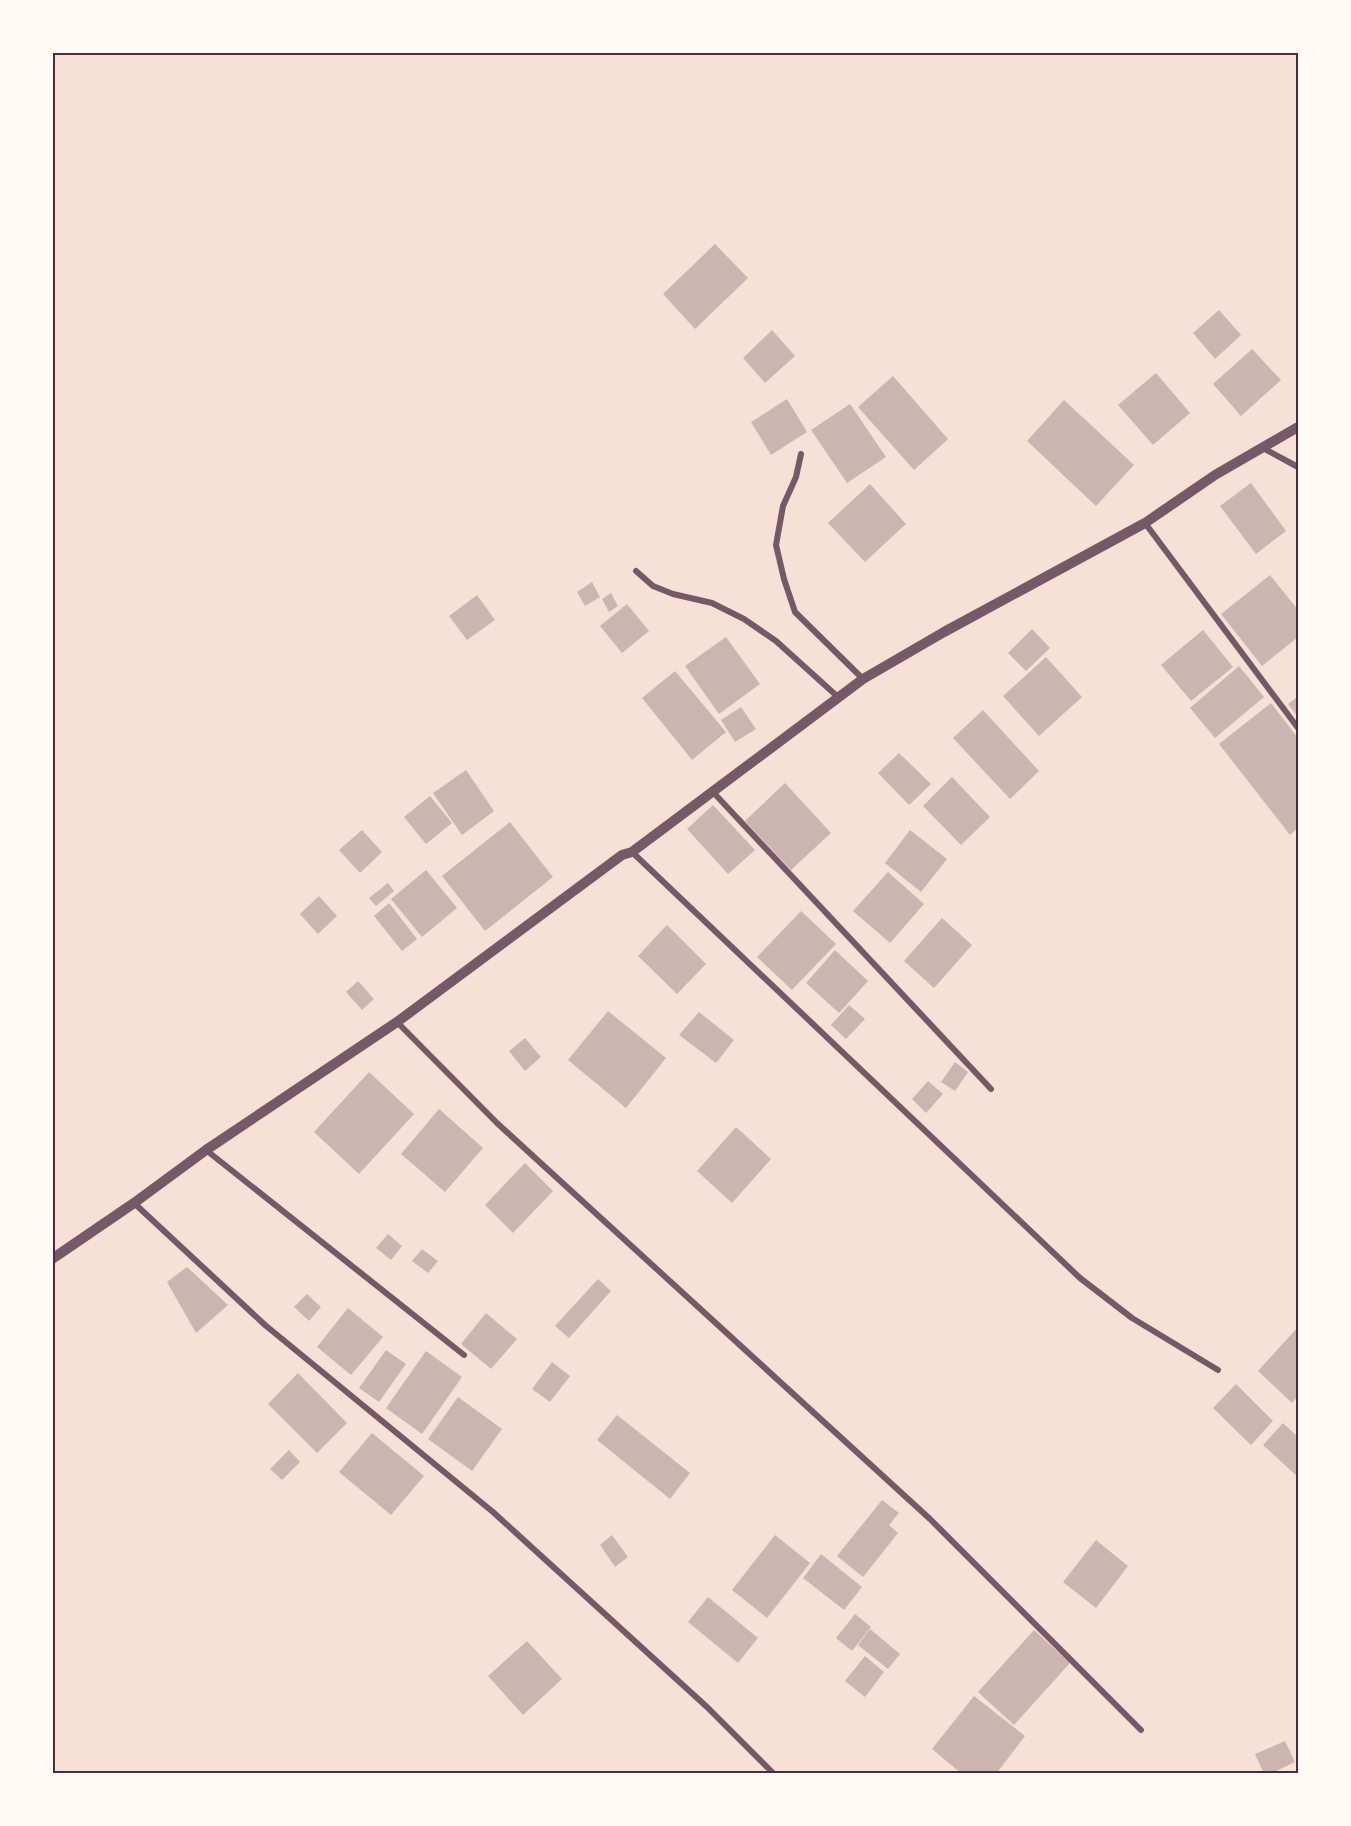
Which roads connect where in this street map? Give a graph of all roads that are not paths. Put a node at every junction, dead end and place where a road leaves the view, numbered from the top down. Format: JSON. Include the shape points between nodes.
{"nodes":[{"id":1,"x":1299,"y":427,"type":"edge"},
{"id":2,"x":1263,"y":448,"type":"junction"},
{"id":3,"x":801,"y":454,"type":"dead end"},
{"id":4,"x":1299,"y":467,"type":"edge"},
{"id":5,"x":1145,"y":523,"type":"junction"},
{"id":6,"x":636,"y":571,"type":"dead end"},
{"id":7,"x":863,"y":679,"type":"junction"},
{"id":8,"x":838,"y":697,"type":"junction"},
{"id":9,"x":1299,"y":728,"type":"edge"},
{"id":10,"x":712,"y":791,"type":"junction"},
{"id":11,"x":632,"y":852,"type":"junction"},
{"id":12,"x":397,"y":1022,"type":"junction"},
{"id":13,"x":991,"y":1089,"type":"dead end"},
{"id":14,"x":206,"y":1150,"type":"junction"},
{"id":15,"x":134,"y":1203,"type":"junction"},
{"id":16,"x":52,"y":1259,"type":"edge"},
{"id":17,"x":464,"y":1355,"type":"dead end"},
{"id":18,"x":1218,"y":1370,"type":"dead end"},
{"id":19,"x":1141,"y":1730,"type":"dead end"},
{"id":20,"x":774,"y":1773,"type":"edge"}],
"edges":[{"from":1,"to":2,"type":"street"},
{"from":2,"to":4,"type":"street"},
{"from":2,"to":5,"type":"street"},
{"from":3,"to":7,"type":"street","via":[[783,506],[776,545],[784,579],[795,612]]},
{"from":5,"to":7,"type":"street"},
{"from":5,"to":9,"type":"street"},
{"from":6,"to":8,"type":"street","via":[[653,586],[711,603],[744,619],[776,641]]},
{"from":7,"to":8,"type":"street"},
{"from":8,"to":10,"type":"street"},
{"from":10,"to":11,"type":"street"},
{"from":10,"to":13,"type":"street"},
{"from":11,"to":12,"type":"street","via":[[622,855]]},
{"from":11,"to":18,"type":"street","via":[[1080,1278],[1132,1318]]},
{"from":12,"to":14,"type":"street"},
{"from":12,"to":19,"type":"street","via":[[497,1123],[930,1519]]},
{"from":14,"to":15,"type":"street"},
{"from":14,"to":17,"type":"street"},
{"from":15,"to":16,"type":"street"},
{"from":15,"to":20,"type":"street","via":[[265,1324],[493,1512]]}]}
